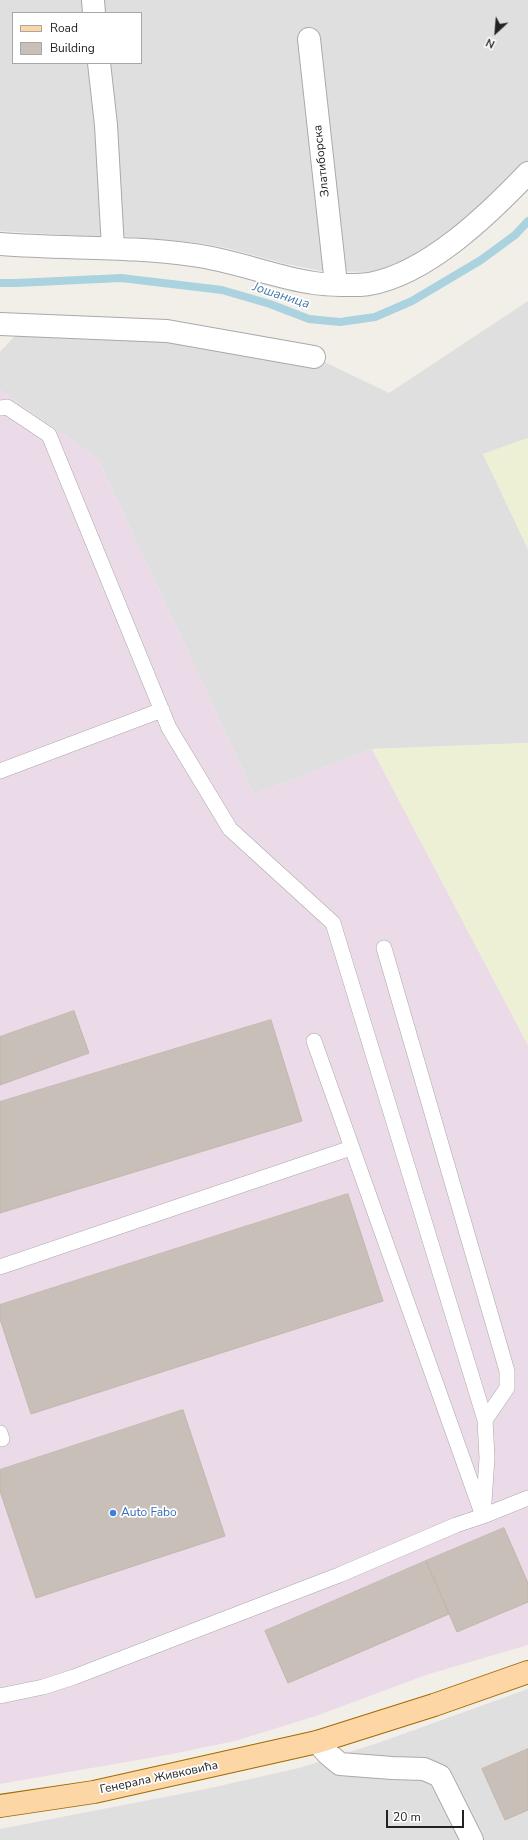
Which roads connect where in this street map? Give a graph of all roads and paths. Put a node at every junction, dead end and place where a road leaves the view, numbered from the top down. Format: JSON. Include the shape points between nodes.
{"nodes":[{"id":1,"x":93,"y":0,"type":"edge"},
{"id":2,"x":94,"y":12,"type":"edge"},
{"id":3,"x":309,"y":39,"type":"dead end"},
{"id":4,"x":99,"y":64,"type":"edge"},
{"id":5,"x":528,"y":174,"type":"edge"},
{"id":6,"x":0,"y":244,"type":"edge"},
{"id":7,"x":113,"y":248,"type":"junction"},
{"id":8,"x":336,"y":284,"type":"junction"},
{"id":9,"x":0,"y":324,"type":"edge"},
{"id":10,"x":314,"y":357,"type":"dead end"},
{"id":11,"x":0,"y":408,"type":"edge"},
{"id":12,"x":162,"y":710,"type":"junction"},
{"id":13,"x":0,"y":770,"type":"edge"},
{"id":14,"x":384,"y":948,"type":"dead end"},
{"id":15,"x":314,"y":1041,"type":"dead end"},
{"id":16,"x":351,"y":1148,"type":"junction"},
{"id":17,"x":0,"y":1267,"type":"edge"},
{"id":18,"x":485,"y":1420,"type":"junction"},
{"id":19,"x":528,"y":1498,"type":"edge"},
{"id":20,"x":483,"y":1516,"type":"junction"},
{"id":21,"x":528,"y":1672,"type":"edge"},
{"id":22,"x":0,"y":1696,"type":"edge"},
{"id":23,"x":318,"y":1742,"type":"junction"},
{"id":24,"x":0,"y":1806,"type":"edge"},
{"id":25,"x":472,"y":1840,"type":"edge"}],
"edges":[{"from":1,"to":2,"type":"street"},
{"from":3,"to":8,"type":"street","name":"Златиборска"},
{"from":4,"to":7,"type":"street","via":[[106,125]]},
{"from":5,"to":8,"type":"street","via":[[500,203],[469,229],[423,262],[399,274],[368,284]]},
{"from":6,"to":7,"type":"street"},
{"from":7,"to":8,"type":"street","via":[[194,255],[276,276]]},
{"from":9,"to":10,"type":"street","via":[[167,331]]},
{"from":11,"to":12,"type":"lane","via":[[7,407],[49,435]]},
{"from":12,"to":13,"type":"lane"},
{"from":12,"to":18,"type":"lane","via":[[169,728],[230,829],[333,923]]},
{"from":14,"to":18,"type":"lane","via":[[507,1371],[507,1388]]},
{"from":15,"to":16,"type":"lane"},
{"from":16,"to":17,"type":"lane"},
{"from":16,"to":20,"type":"lane"},
{"from":18,"to":20,"type":"lane","via":[[487,1458]]},
{"from":19,"to":20,"type":"lane"},
{"from":20,"to":22,"type":"lane","via":[[339,1575],[81,1674],[43,1687]]},
{"from":21,"to":23,"type":"main road","name":"Генерала Живковића"},
{"from":23,"to":24,"type":"main road","name":"Генерала Живковића","via":[[94,1792]]},
{"from":23,"to":25,"type":"street","via":[[340,1764],[424,1769],[440,1776]]}]}
